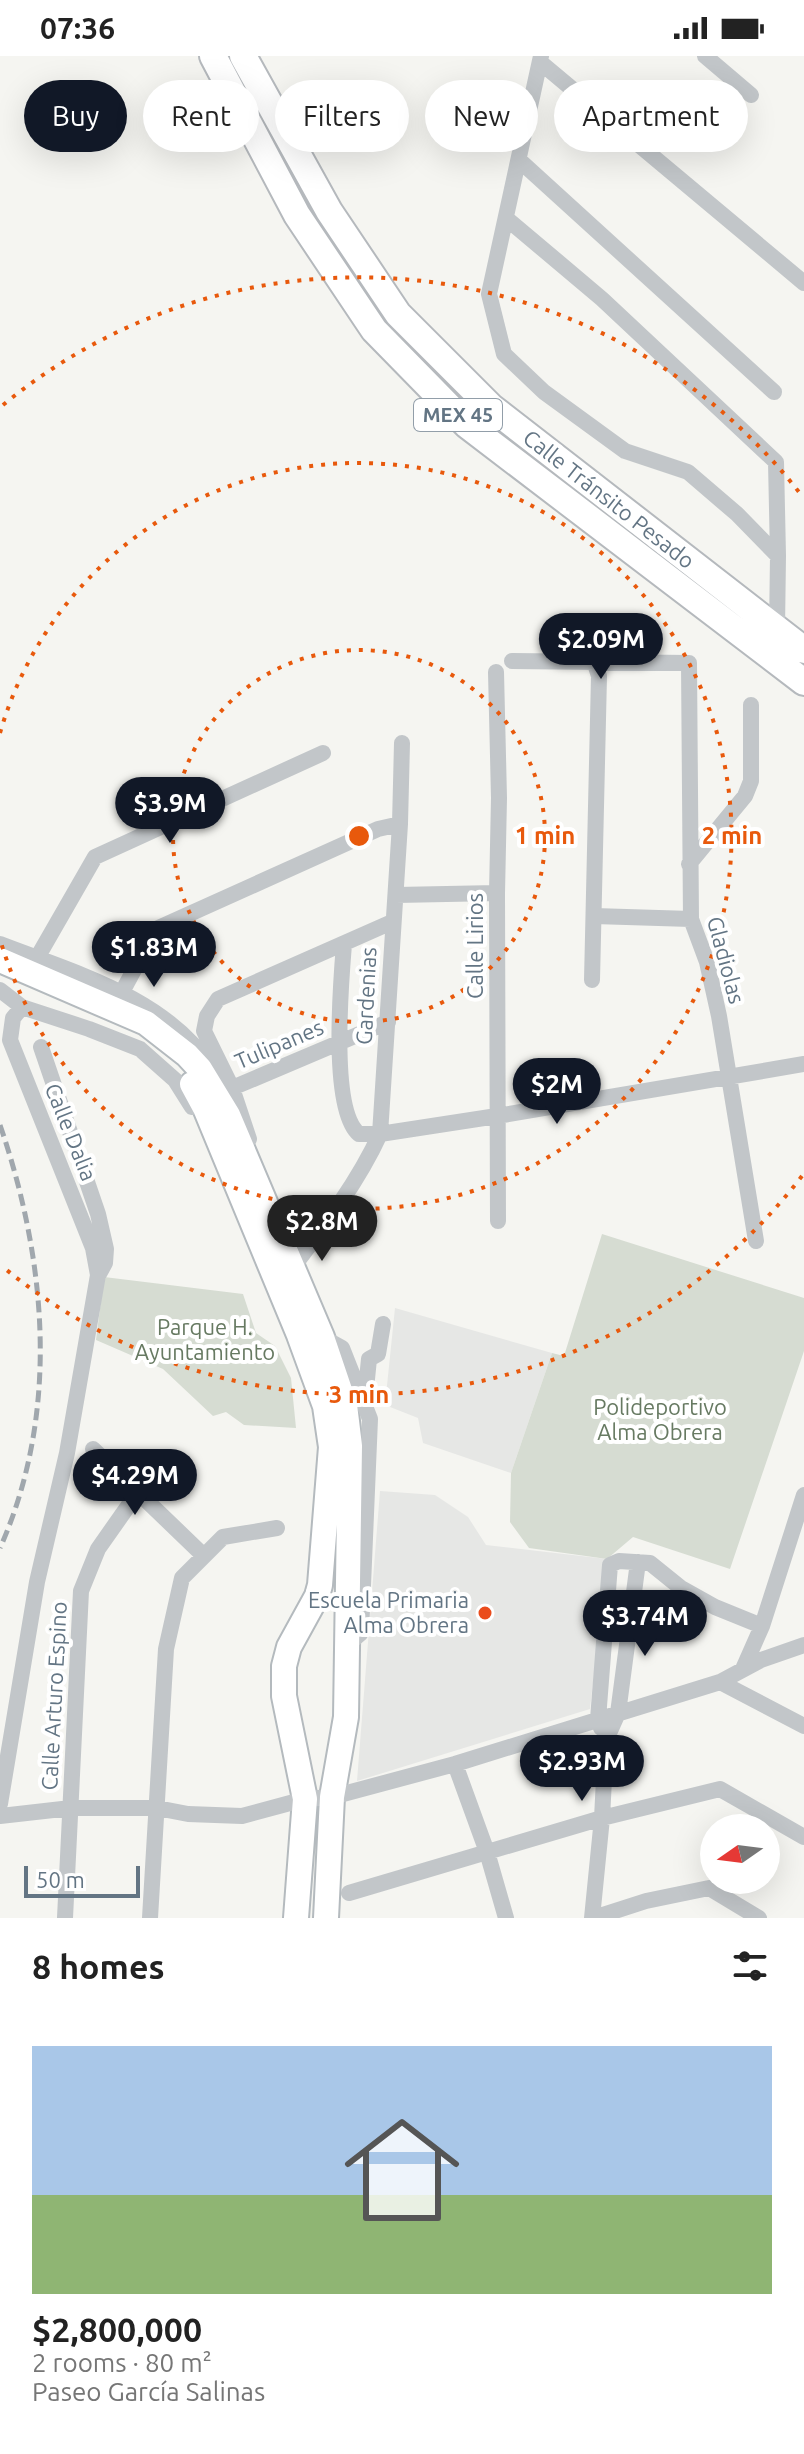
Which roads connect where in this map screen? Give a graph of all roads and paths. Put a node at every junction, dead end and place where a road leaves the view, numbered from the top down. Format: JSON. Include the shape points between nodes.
{"nodes":[{"id":1,"x":213,"y":56,"type":"edge"},
{"id":2,"x":243,"y":56,"type":"edge"},
{"id":3,"x":705,"y":56,"type":"edge"},
{"id":4,"x":540,"y":59,"type":"edge"},
{"id":5,"x":751,"y":95,"type":"dead end"},
{"id":6,"x":519,"y":160,"type":"junction"},
{"id":7,"x":506,"y":218,"type":"junction"},
{"id":8,"x":804,"y":283,"type":"edge"},
{"id":9,"x":774,"y":392,"type":"dead end"},
{"id":10,"x":778,"y":556,"type":"junction"},
{"id":11,"x":777,"y":629,"type":"junction"},
{"id":12,"x":804,"y":650,"type":"edge"},
{"id":13,"x":512,"y":661,"type":"dead end"},
{"id":14,"x":594,"y":661,"type":"junction"},
{"id":15,"x":496,"y":672,"type":"dead end"},
{"id":16,"x":804,"y":682,"type":"edge"},
{"id":17,"x":751,"y":705,"type":"dead end"},
{"id":18,"x":402,"y":743,"type":"dead end"},
{"id":19,"x":323,"y":753,"type":"dead end"},
{"id":20,"x":400,"y":824,"type":"junction"},
{"id":21,"x":689,"y":864,"type":"junction"},
{"id":22,"x":497,"y":893,"type":"junction"},
{"id":23,"x":396,"y":895,"type":"junction"},
{"id":24,"x":594,"y":916,"type":"junction"},
{"id":25,"x":691,"y":919,"type":"junction"},
{"id":26,"x":392,"y":922,"type":"junction"},
{"id":27,"x":0,"y":944,"type":"edge"},
{"id":28,"x":344,"y":944,"type":"junction"},
{"id":29,"x":37,"y":958,"type":"junction"},
{"id":30,"x":0,"y":960,"type":"edge"},
{"id":31,"x":0,"y":974,"type":"edge"},
{"id":32,"x":592,"y":980,"type":"dead end"},
{"id":33,"x":0,"y":990,"type":"edge"},
{"id":34,"x":121,"y":994,"type":"junction"},
{"id":35,"x":22,"y":1007,"type":"junction"},
{"id":36,"x":388,"y":1022,"type":"junction"},
{"id":37,"x":338,"y":1044,"type":"junction"},
{"id":38,"x":41,"y":1047,"type":"dead end"},
{"id":39,"x":183,"y":1060,"type":"junction"},
{"id":40,"x":804,"y":1064,"type":"edge"},
{"id":41,"x":727,"y":1076,"type":"junction"},
{"id":42,"x":232,"y":1088,"type":"junction"},
{"id":43,"x":228,"y":1115,"type":"junction"},
{"id":44,"x":497,"y":1116,"type":"junction"},
{"id":45,"x":380,"y":1134,"type":"junction"},
{"id":46,"x":220,"y":1147,"type":"junction"},
{"id":47,"x":257,"y":1183,"type":"junction"},
{"id":48,"x":498,"y":1221,"type":"dead end"},
{"id":49,"x":756,"y":1241,"type":"dead end"},
{"id":50,"x":293,"y":1267,"type":"junction"},
{"id":51,"x":98,"y":1275,"type":"junction"},
{"id":52,"x":383,"y":1324,"type":"dead end"},
{"id":53,"x":345,"y":1404,"type":"junction"},
{"id":54,"x":93,"y":1449,"type":"dead end"},
{"id":55,"x":138,"y":1492,"type":"junction"},
{"id":56,"x":804,"y":1495,"type":"edge"},
{"id":57,"x":277,"y":1528,"type":"dead end"},
{"id":58,"x":204,"y":1556,"type":"junction"},
{"id":59,"x":638,"y":1562,"type":"junction"},
{"id":60,"x":762,"y":1626,"type":"junction"},
{"id":61,"x":799,"y":1650,"type":"edge"},
{"id":62,"x":743,"y":1669,"type":"junction"},
{"id":63,"x":720,"y":1682,"type":"junction"},
{"id":64,"x":618,"y":1713,"type":"junction"},
{"id":65,"x":598,"y":1719,"type":"junction"},
{"id":66,"x":804,"y":1726,"type":"edge"},
{"id":67,"x":606,"y":1740,"type":"junction"},
{"id":68,"x":455,"y":1764,"type":"junction"},
{"id":69,"x":332,"y":1797,"type":"junction"},
{"id":70,"x":305,"y":1799,"type":"junction"},
{"id":71,"x":0,"y":1804,"type":"edge"},
{"id":72,"x":71,"y":1808,"type":"junction"},
{"id":73,"x":157,"y":1808,"type":"junction"},
{"id":74,"x":0,"y":1816,"type":"edge"},
{"id":75,"x":602,"y":1818,"type":"junction"},
{"id":76,"x":804,"y":1837,"type":"edge"},
{"id":77,"x":487,"y":1852,"type":"junction"},
{"id":78,"x":349,"y":1893,"type":"dead end"},
{"id":79,"x":65,"y":1918,"type":"edge"},
{"id":80,"x":150,"y":1918,"type":"edge"},
{"id":81,"x":296,"y":1918,"type":"edge"},
{"id":82,"x":326,"y":1918,"type":"edge"},
{"id":83,"x":506,"y":1918,"type":"edge"},
{"id":84,"x":592,"y":1918,"type":"edge"},
{"id":85,"x":759,"y":1918,"type":"edge"}],
"edges":[{"from":1,"to":16,"type":"main road","name":"Calle Tránsito Pesado","number":"MEX 45","via":[[297,215],[374,330],[467,425]]},
{"from":2,"to":11,"type":"main road","name":"Calle Tránsito Pesado","number":"MEX 45","via":[[329,211],[398,314],[491,407]]},
{"from":3,"to":5,"type":"street"},
{"from":4,"to":6,"type":"street"},
{"from":4,"to":8,"type":"street"},
{"from":6,"to":7,"type":"street"},
{"from":6,"to":9,"type":"street"},
{"from":7,"to":10,"type":"street","via":[[602,299],[776,462]]},
{"from":7,"to":10,"type":"street","via":[[489,294],[504,354],[544,392],[625,451],[688,472]]},
{"from":10,"to":11,"type":"street"},
{"from":11,"to":12,"type":"main road","name":"Calle Tránsito Pesado","number":"MEX 45"},
{"from":13,"to":14,"type":"street"},
{"from":14,"to":21,"type":"street","name":"Gladiolas","via":[[689,663]]},
{"from":14,"to":24,"type":"street","via":[[599,676]]},
{"from":15,"to":22,"type":"street","name":"Calle Lirios"},
{"from":17,"to":21,"type":"street","via":[[751,781],[745,796]]},
{"from":18,"to":20,"type":"street","name":"Gardenias"},
{"from":19,"to":29,"type":"street","via":[[95,857]]},
{"from":20,"to":23,"type":"street","name":"Gardenias"},
{"from":20,"to":34,"type":"street","via":[[378,829],[156,929]]},
{"from":21,"to":25,"type":"street","name":"Gladiolas"},
{"from":22,"to":23,"type":"street"},
{"from":22,"to":44,"type":"street","name":"Calle Lirios"},
{"from":23,"to":26,"type":"street","name":"Gardenias"},
{"from":24,"to":25,"type":"street"},
{"from":24,"to":32,"type":"street"},
{"from":25,"to":41,"type":"street","name":"Gladiolas","via":[[707,962]]},
{"from":26,"to":28,"type":"street"},
{"from":26,"to":36,"type":"street","name":"Gardenias"},
{"from":27,"to":29,"type":"street"},
{"from":28,"to":37,"type":"street"},
{"from":28,"to":42,"type":"street","via":[[218,999],[204,1031]]},
{"from":29,"to":34,"type":"street"},
{"from":30,"to":39,"type":"main road","via":[[146,1023]]},
{"from":31,"to":39,"type":"main road","via":[[129,1025]]},
{"from":33,"to":35,"type":"street"},
{"from":34,"to":43,"type":"street","via":[[159,1014],[199,1050],[222,1085]]},
{"from":35,"to":46,"type":"street","via":[[140,1049],[175,1080],[204,1133]]},
{"from":35,"to":51,"type":"street","name":"Calle Dalia","via":[[13,1018],[10,1040],[93,1248]]},
{"from":36,"to":37,"type":"street","name":"Tulipanes"},
{"from":36,"to":45,"type":"street","name":"Gardenias"},
{"from":37,"to":42,"type":"street","name":"Tulipanes"},
{"from":37,"to":45,"type":"street","via":[[349,1121],[359,1134]]},
{"from":38,"to":51,"type":"street","via":[[98,1214],[106,1249]]},
{"from":39,"to":43,"type":"main road","via":[[200,1069]]},
{"from":39,"to":46,"type":"main road"},
{"from":40,"to":41,"type":"street"},
{"from":41,"to":44,"type":"street"},
{"from":41,"to":49,"type":"street","name":"Gladiolas"},
{"from":42,"to":47,"type":"street"},
{"from":43,"to":47,"type":"main road"},
{"from":44,"to":45,"type":"street"},
{"from":44,"to":48,"type":"street","name":"Calle Lirios"},
{"from":45,"to":50,"type":"street","name":"Gardenias","via":[[320,1234]]},
{"from":46,"to":53,"type":"main road","via":[[299,1335]]},
{"from":47,"to":50,"type":"main road"},
{"from":50,"to":53,"type":"main road"},
{"from":51,"to":71,"type":"street","via":[[67,1453],[37,1582]]},
{"from":52,"to":53,"type":"street","via":[[378,1354],[369,1359]]},
{"from":53,"to":69,"type":"main road","via":[[350,1446],[346,1717]]},
{"from":53,"to":70,"type":"main road","via":[[331,1447],[320,1585],[284,1666],[284,1696]]},
{"from":54,"to":55,"type":"street"},
{"from":55,"to":58,"type":"street"},
{"from":55,"to":72,"type":"street","name":"Calle Arturo Espino","via":[[98,1549],[81,1591]]},
{"from":56,"to":60,"type":"street"},
{"from":57,"to":58,"type":"street","via":[[223,1537]]},
{"from":58,"to":73,"type":"street","via":[[182,1578],[166,1649]]},
{"from":59,"to":60,"type":"street","via":[[650,1563],[715,1607]]},
{"from":59,"to":64,"type":"street"},
{"from":59,"to":65,"type":"street","via":[[610,1565]]},
{"from":60,"to":62,"type":"street"},
{"from":61,"to":62,"type":"street"},
{"from":62,"to":63,"type":"street"},
{"from":63,"to":64,"type":"street"},
{"from":63,"to":66,"type":"street"},
{"from":64,"to":65,"type":"street"},
{"from":64,"to":67,"type":"street"},
{"from":65,"to":67,"type":"street"},
{"from":65,"to":68,"type":"street"},
{"from":67,"to":75,"type":"street"},
{"from":68,"to":69,"type":"street"},
{"from":68,"to":77,"type":"street"},
{"from":69,"to":70,"type":"street"},
{"from":69,"to":82,"type":"main road"},
{"from":70,"to":73,"type":"street","via":[[242,1816]]},
{"from":70,"to":81,"type":"main road"},
{"from":72,"to":73,"type":"street"},
{"from":72,"to":74,"type":"street"},
{"from":72,"to":79,"type":"street","name":"Calle Arturo Espino"},
{"from":73,"to":80,"type":"street"},
{"from":75,"to":76,"type":"street","via":[[720,1789]]},
{"from":75,"to":77,"type":"street"},
{"from":75,"to":84,"type":"street"},
{"from":77,"to":78,"type":"street"},
{"from":77,"to":83,"type":"street"},
{"from":84,"to":85,"type":"street","via":[[709,1888]]}]}
